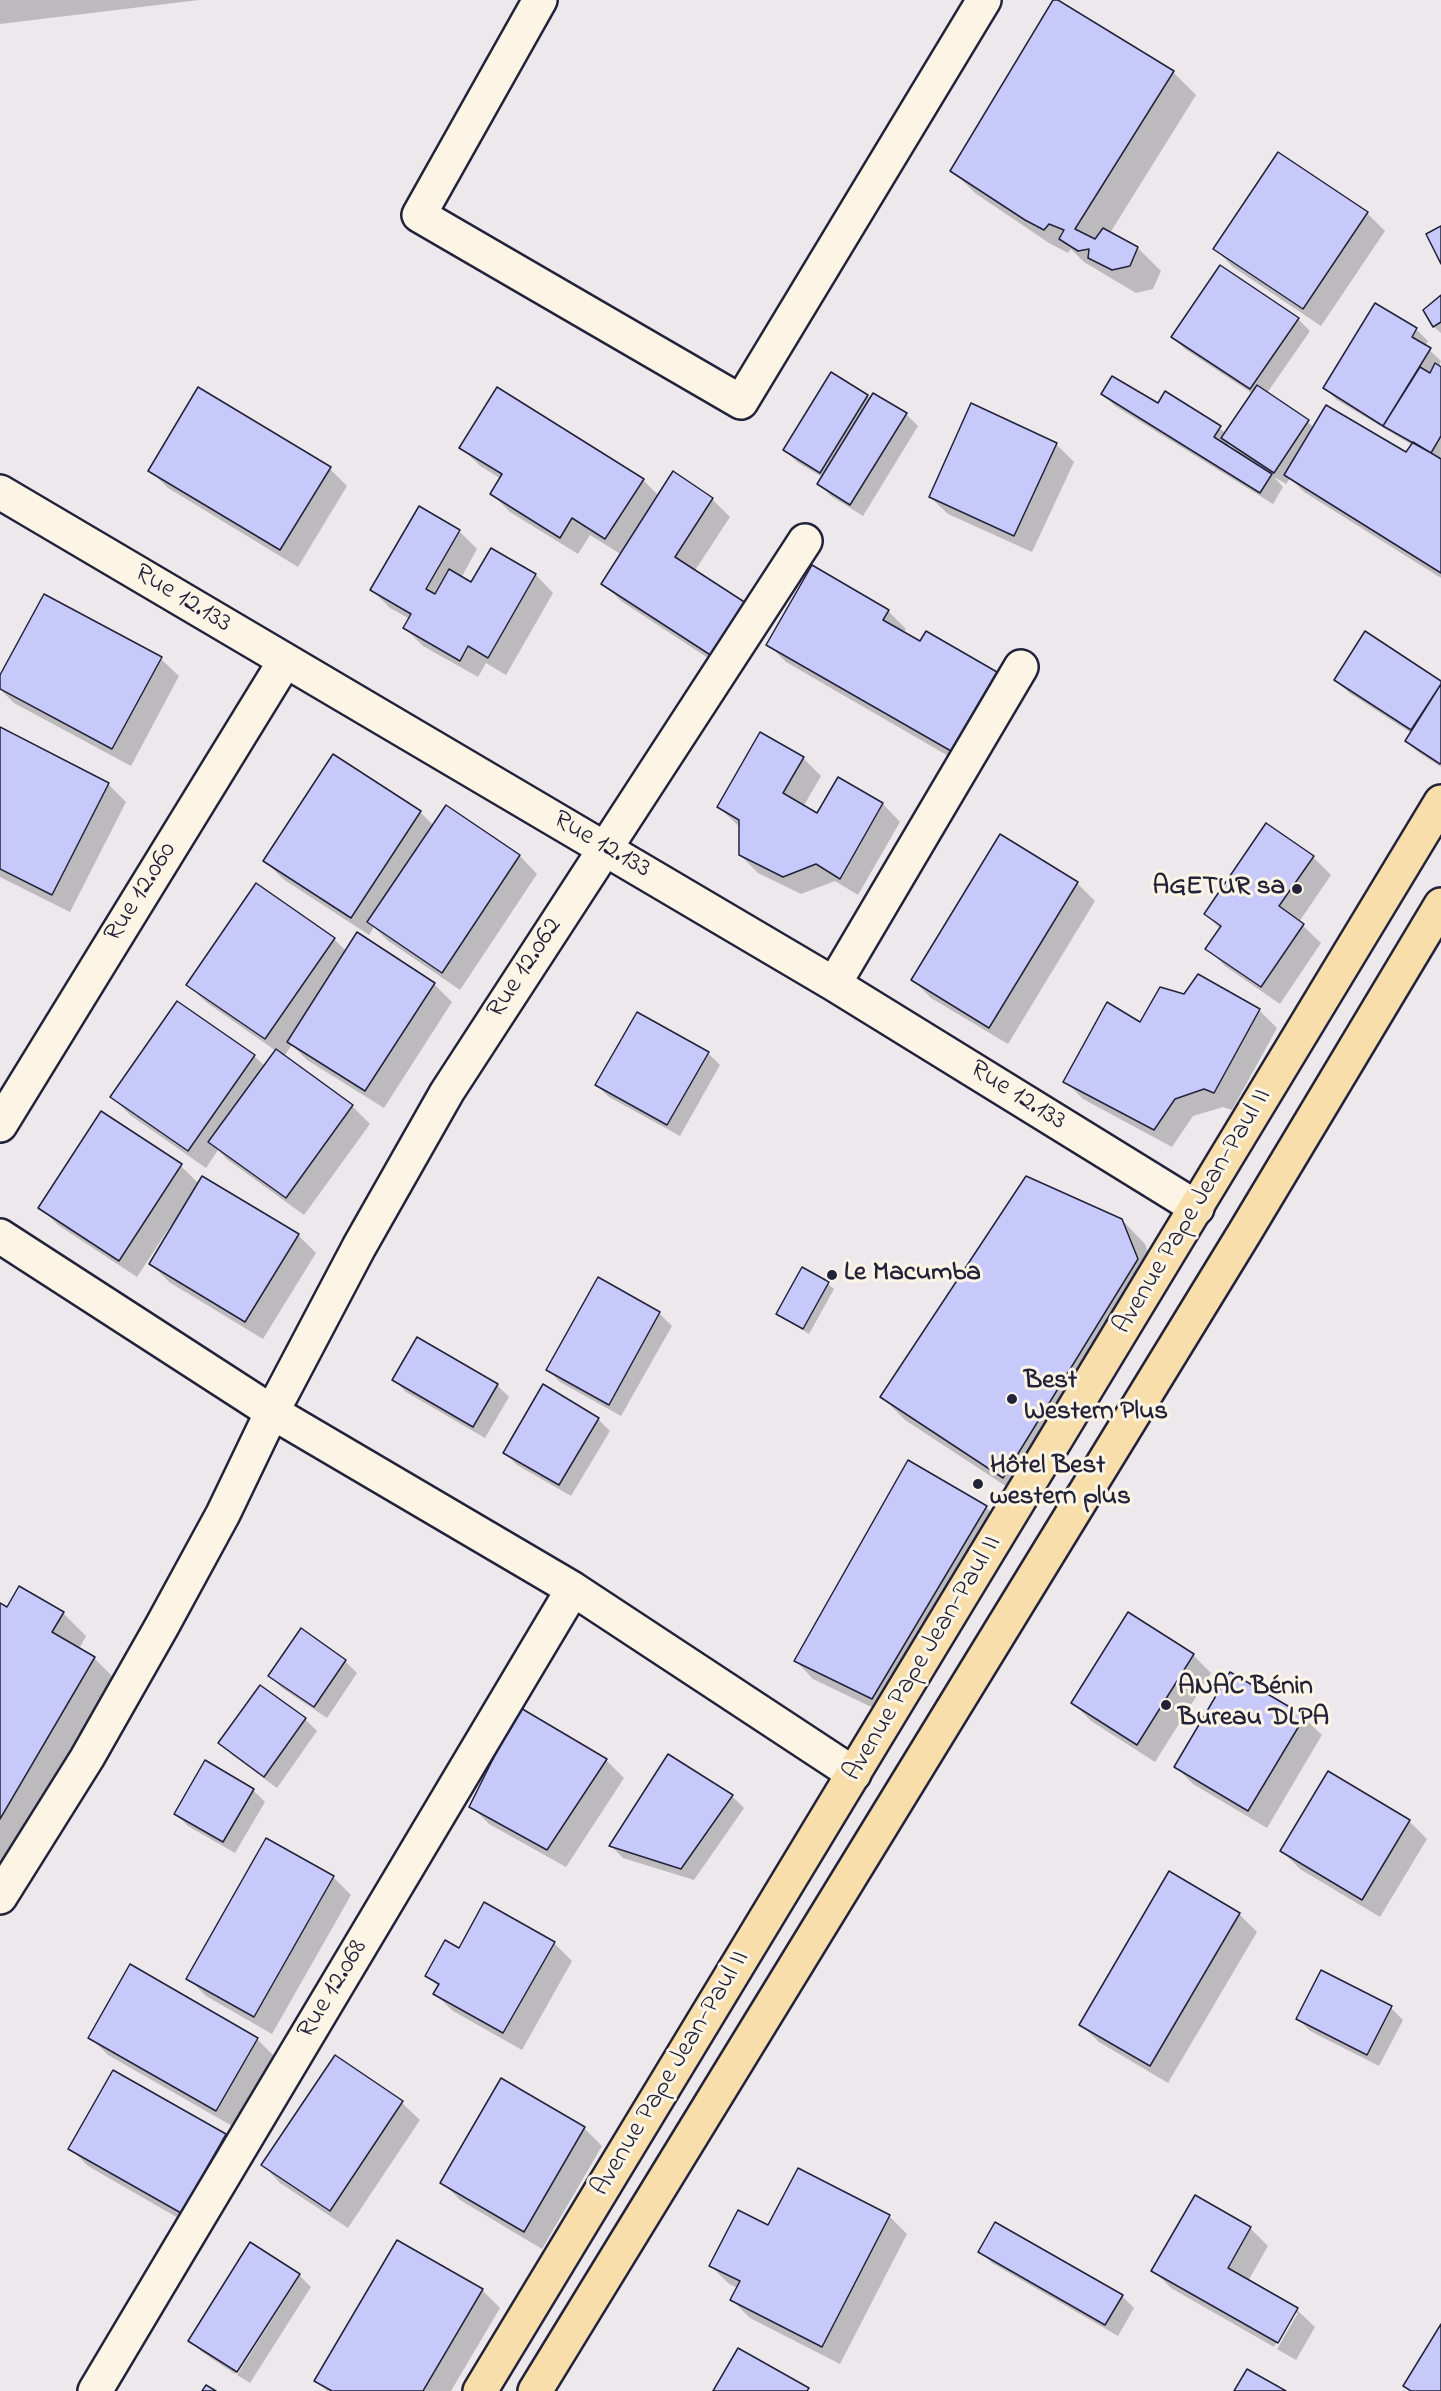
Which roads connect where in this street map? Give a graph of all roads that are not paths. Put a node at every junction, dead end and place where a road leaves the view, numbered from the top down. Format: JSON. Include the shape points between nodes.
{"nodes":[{"id":1,"x":540,"y":0,"type":"edge"},
{"id":2,"x":984,"y":0,"type":"edge"},
{"id":3,"x":0,"y":492,"type":"edge"},
{"id":4,"x":805,"y":541,"type":"dead end"},
{"id":5,"x":285,"y":661,"type":"junction"},
{"id":6,"x":1021,"y":667,"type":"dead end"},
{"id":7,"x":1441,"y":802,"type":"edge"},
{"id":8,"x":606,"y":849,"type":"junction"},
{"id":9,"x":1441,"y":905,"type":"edge"},
{"id":10,"x":834,"y":984,"type":"junction"},
{"id":11,"x":0,"y":1125,"type":"edge"},
{"id":12,"x":1197,"y":1208,"type":"junction"},
{"id":13,"x":0,"y":1236,"type":"edge"},
{"id":14,"x":272,"y":1412,"type":"junction"},
{"id":15,"x":573,"y":1589,"type":"junction"},
{"id":16,"x":854,"y":1774,"type":"junction"},
{"id":17,"x":0,"y":1897,"type":"edge"},
{"id":18,"x":95,"y":2391,"type":"edge"},
{"id":19,"x":480,"y":2391,"type":"edge"},
{"id":20,"x":536,"y":2391,"type":"edge"}],
"edges":[{"from":1,"to":2,"type":"street","via":[[419,215],[741,402]]},
{"from":3,"to":5,"type":"street","name":"Rue 12.133"},
{"from":4,"to":8,"type":"street","name":"Rue 12.062"},
{"from":5,"to":8,"type":"street","name":"Rue 12.133"},
{"from":5,"to":11,"type":"street","name":"Rue 12.060"},
{"from":6,"to":10,"type":"street"},
{"from":7,"to":12,"type":"main road","name":"Avenue Pape Jean-Paul II"},
{"from":8,"to":10,"type":"street","name":"Rue 12.133"},
{"from":8,"to":14,"type":"street","name":"Rue 12.062","via":[[447,1092]]},
{"from":9,"to":20,"type":"main road","name":"Avenue Pape Jean-Paul II"},
{"from":10,"to":12,"type":"street","name":"Rue 12.133"},
{"from":12,"to":16,"type":"main road","name":"Avenue Pape Jean-Paul II"},
{"from":13,"to":14,"type":"street"},
{"from":14,"to":15,"type":"street"},
{"from":14,"to":17,"type":"street","name":"Rue 12.062","via":[[223,1514],[162,1626],[87,1758]]},
{"from":15,"to":16,"type":"street"},
{"from":15,"to":18,"type":"street","name":"Rue 12.068"},
{"from":16,"to":19,"type":"main road","name":"Avenue Pape Jean-Paul II"}]}
